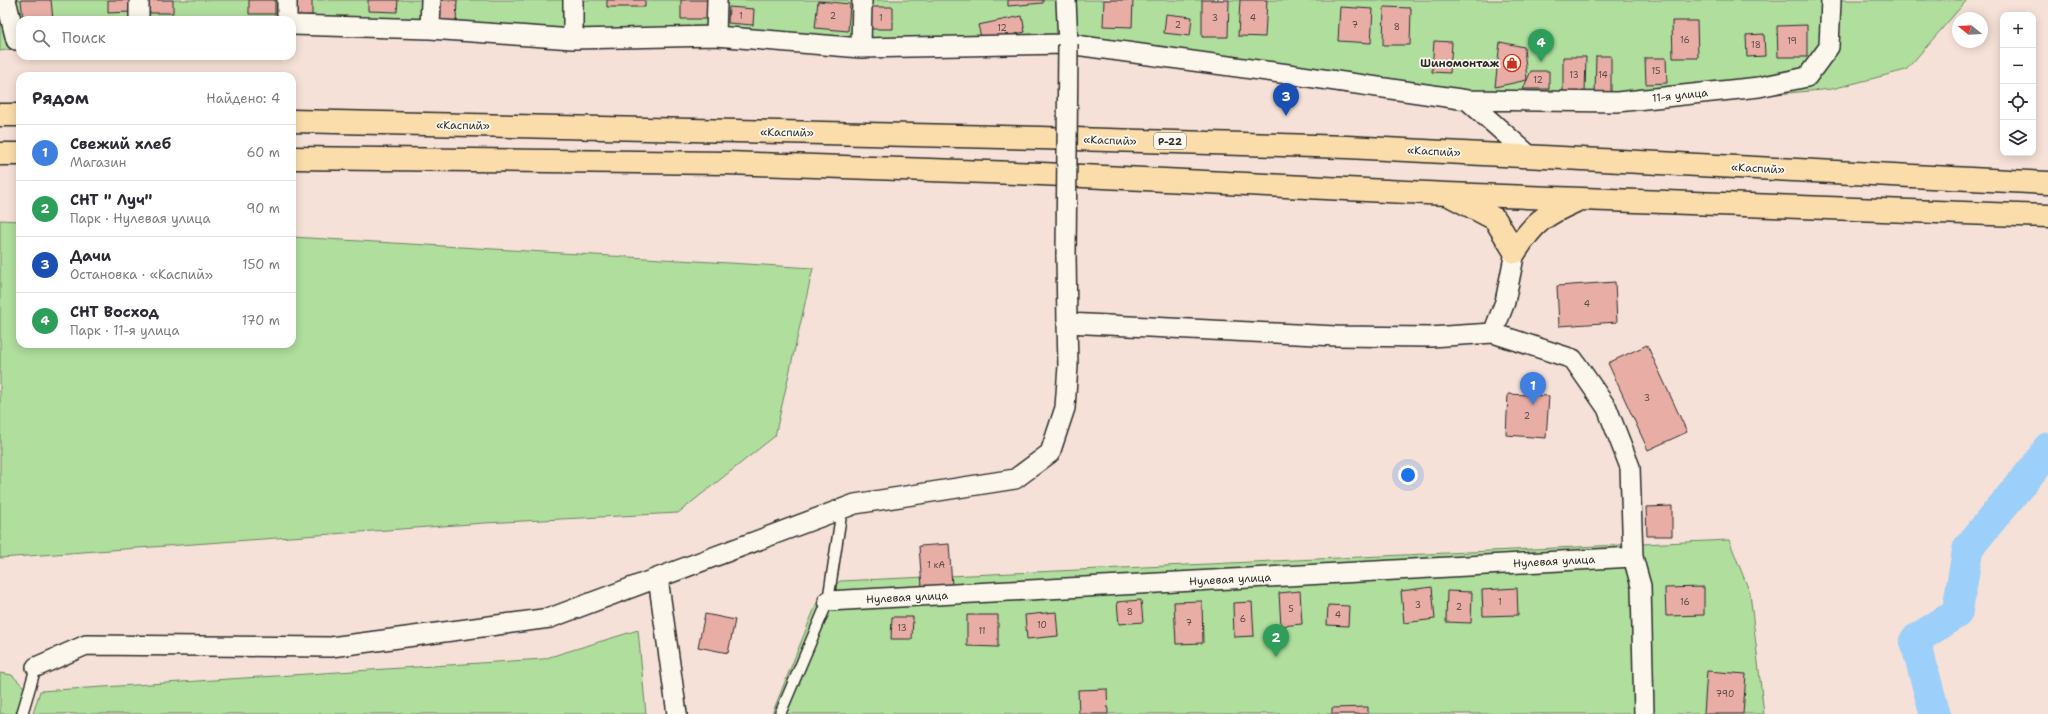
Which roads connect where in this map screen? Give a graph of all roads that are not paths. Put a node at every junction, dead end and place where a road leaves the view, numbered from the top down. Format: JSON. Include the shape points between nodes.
{"nodes":[{"id":1,"x":6,"y":0,"type":"edge"},
{"id":2,"x":139,"y":0,"type":"edge"},
{"id":3,"x":288,"y":0,"type":"edge"},
{"id":4,"x":431,"y":0,"type":"edge"},
{"id":5,"x":574,"y":0,"type":"edge"},
{"id":6,"x":717,"y":0,"type":"edge"},
{"id":7,"x":862,"y":0,"type":"edge"},
{"id":8,"x":1066,"y":0,"type":"edge"},
{"id":9,"x":1831,"y":0,"type":"edge"},
{"id":10,"x":139,"y":16,"type":"edge"},
{"id":11,"x":287,"y":16,"type":"edge"},
{"id":12,"x":296,"y":25,"type":"edge"},
{"id":13,"x":430,"y":30,"type":"junction"},
{"id":14,"x":716,"y":36,"type":"junction"},
{"id":15,"x":573,"y":39,"type":"junction"},
{"id":16,"x":12,"y":40,"type":"edge"},
{"id":17,"x":1068,"y":44,"type":"junction"},
{"id":18,"x":861,"y":48,"type":"junction"},
{"id":19,"x":1467,"y":100,"type":"junction"},
{"id":20,"x":0,"y":115,"type":"edge"},
{"id":21,"x":16,"y":115,"type":"edge"},
{"id":22,"x":296,"y":121,"type":"edge"},
{"id":23,"x":0,"y":154,"type":"edge"},
{"id":24,"x":16,"y":154,"type":"edge"},
{"id":25,"x":1530,"y":156,"type":"junction"},
{"id":26,"x":296,"y":158,"type":"edge"},
{"id":27,"x":2048,"y":183,"type":"edge"},
{"id":28,"x":1447,"y":194,"type":"junction"},
{"id":29,"x":1581,"y":198,"type":"junction"},
{"id":30,"x":2048,"y":216,"type":"edge"},
{"id":31,"x":1515,"y":252,"type":"junction"},
{"id":32,"x":1067,"y":323,"type":"junction"},
{"id":33,"x":1493,"y":333,"type":"junction"},
{"id":34,"x":842,"y":509,"type":"junction"},
{"id":35,"x":1633,"y":556,"type":"junction"},
{"id":36,"x":658,"y":578,"type":"junction"},
{"id":37,"x":828,"y":601,"type":"junction"},
{"id":38,"x":36,"y":667,"type":"joint"},
{"id":39,"x":22,"y":714,"type":"edge"},
{"id":40,"x":677,"y":714,"type":"edge"},
{"id":41,"x":780,"y":714,"type":"edge"},
{"id":42,"x":1644,"y":714,"type":"edge"}],
"edges":[{"from":1,"to":16,"type":"street"},
{"from":2,"to":10,"type":"street"},
{"from":3,"to":11,"type":"street"},
{"from":4,"to":13,"type":"street"},
{"from":5,"to":15,"type":"street"},
{"from":6,"to":14,"type":"street"},
{"from":7,"to":18,"type":"street"},
{"from":8,"to":17,"type":"street"},
{"from":9,"to":19,"type":"street","name":"11-я улица","via":[[1829,47],[1807,77],[1759,87],[1617,102]]},
{"from":12,"to":13,"type":"street","name":"11-я улица"},
{"from":13,"to":15,"type":"street","name":"11-я улица"},
{"from":14,"to":15,"type":"street","name":"11-я улица"},
{"from":14,"to":18,"type":"street","name":"11-я улица"},
{"from":17,"to":18,"type":"street","name":"11-я улица"},
{"from":17,"to":19,"type":"street","name":"11-я улица"},
{"from":17,"to":32,"type":"street","bridge":true},
{"from":19,"to":25,"type":"street"},
{"from":20,"to":21,"type":"highway"},
{"from":22,"to":25,"type":"highway","name":"«Каспий»","number":"Р-22","via":[[1056,138],[1347,147]]},
{"from":23,"to":24,"type":"highway"},
{"from":25,"to":27,"type":"highway","name":"«Каспий»","number":"Р-22"},
{"from":26,"to":28,"type":"highway","via":[[735,164],[1042,174]]},
{"from":28,"to":29,"type":"highway"},
{"from":28,"to":31,"type":"highway","via":[[1495,219]]},
{"from":29,"to":30,"type":"highway"},
{"from":29,"to":31,"type":"highway","via":[[1549,213],[1527,233]]},
{"from":31,"to":33,"type":"street","via":[[1505,302]]},
{"from":32,"to":33,"type":"street","via":[[1336,336],[1430,337]]},
{"from":32,"to":34,"type":"street","via":[[1065,408],[1050,453],[1016,479],[855,504]]},
{"from":33,"to":35,"type":"street","via":[[1573,359],[1607,408],[1630,467]]},
{"from":34,"to":36,"type":"street"},
{"from":34,"to":37,"type":"lane"},
{"from":35,"to":37,"type":"street","name":"Нулевая улица"},
{"from":35,"to":42,"type":"street","via":[[1641,586]]},
{"from":36,"to":38,"type":"street","via":[[550,618],[331,647],[86,645]]},
{"from":36,"to":40,"type":"street"},
{"from":37,"to":41,"type":"lane"},
{"from":38,"to":39,"type":"lane"}]}
